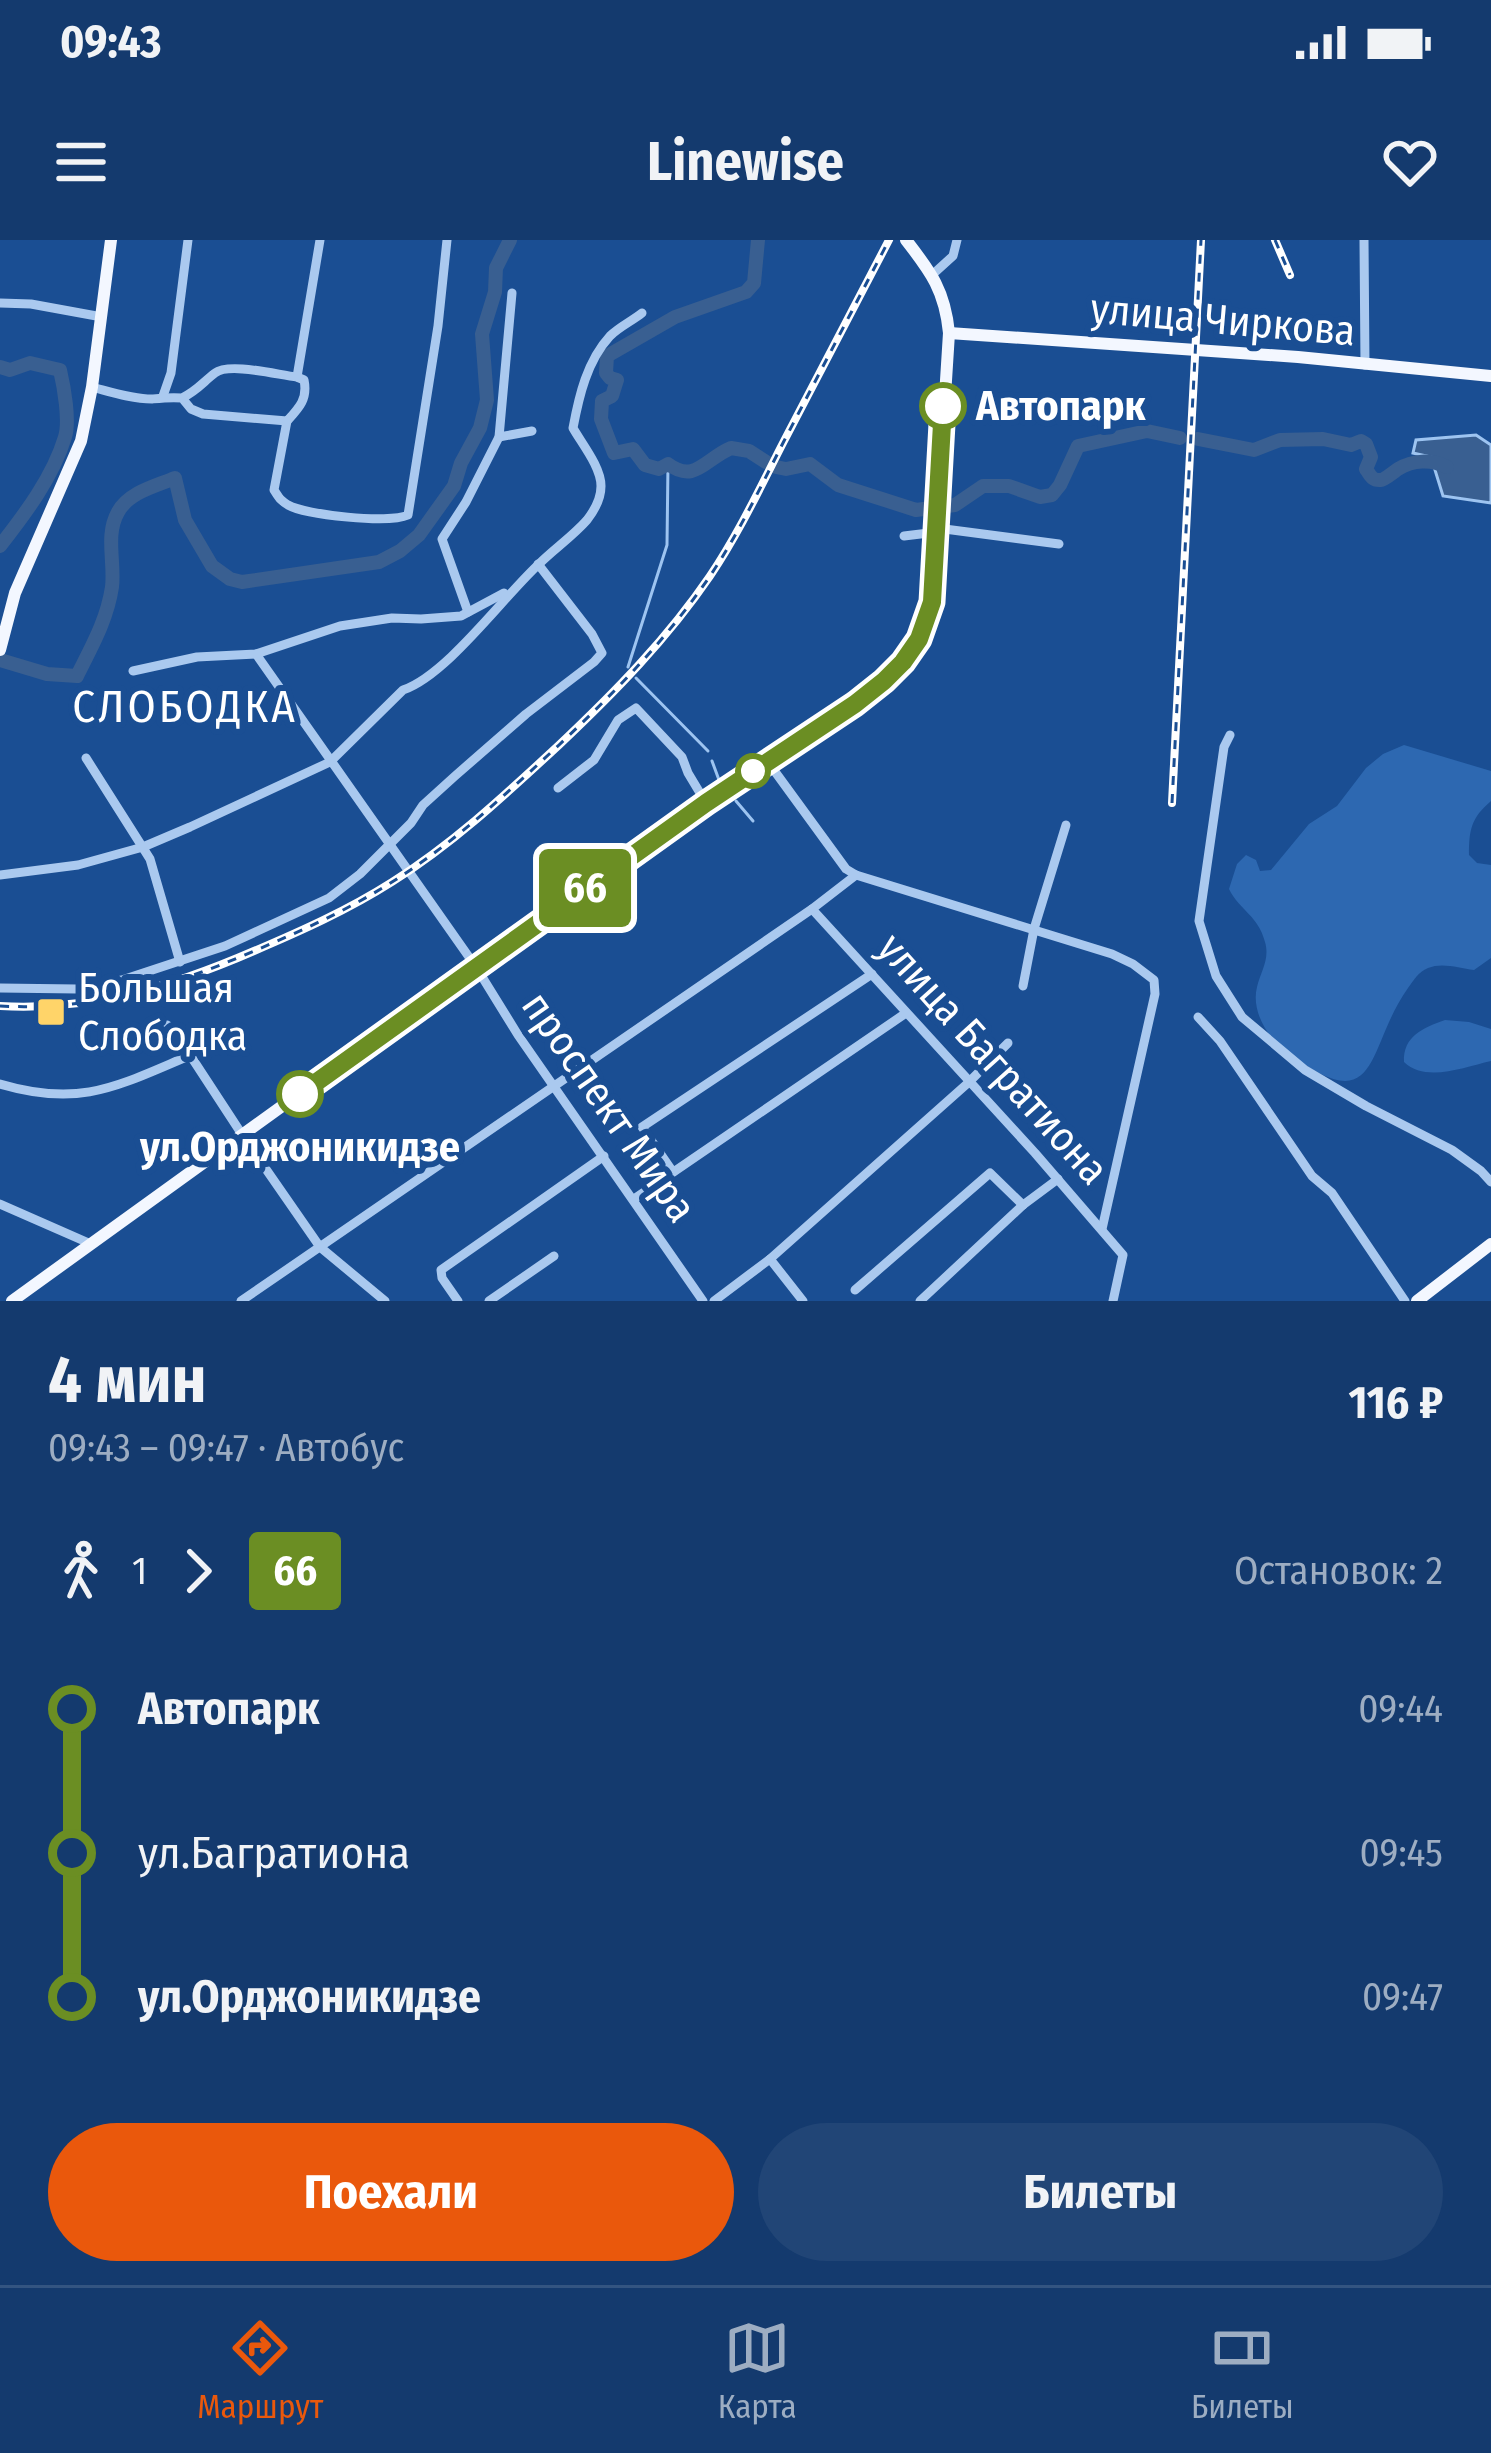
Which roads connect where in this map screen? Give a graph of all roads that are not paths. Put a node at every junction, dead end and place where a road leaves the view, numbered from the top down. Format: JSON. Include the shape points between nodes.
{"nodes":[{"id":1,"x":111,"y":240,"type":"edge"},
{"id":2,"x":188,"y":240,"type":"edge"},
{"id":3,"x":320,"y":240,"type":"edge"},
{"id":4,"x":447,"y":240,"type":"edge"},
{"id":5,"x":906,"y":240,"type":"edge"},
{"id":6,"x":957,"y":240,"type":"edge"},
{"id":7,"x":1364,"y":240,"type":"edge"},
{"id":8,"x":932,"y":275,"type":"junction"},
{"id":9,"x":512,"y":293,"type":"dead end"},
{"id":10,"x":0,"y":303,"type":"edge"},
{"id":11,"x":642,"y":313,"type":"dead end"},
{"id":12,"x":102,"y":317,"type":"junction"},
{"id":13,"x":950,"y":333,"type":"junction"},
{"id":14,"x":1365,"y":364,"type":"junction"},
{"id":15,"x":1491,"y":376,"type":"edge"},
{"id":16,"x":297,"y":377,"type":"junction"},
{"id":17,"x":92,"y":386,"type":"junction"},
{"id":18,"x":163,"y":396,"type":"junction"},
{"id":19,"x":182,"y":398,"type":"junction"},
{"id":20,"x":287,"y":421,"type":"junction"},
{"id":21,"x":532,"y":431,"type":"dead end"},
{"id":22,"x":499,"y":437,"type":"junction"},
{"id":23,"x":937,"y":526,"type":"junction"},
{"id":24,"x":904,"y":536,"type":"dead end"},
{"id":25,"x":1059,"y":544,"type":"dead end"},
{"id":26,"x":538,"y":564,"type":"junction"},
{"id":27,"x":518,"y":584,"type":"junction"},
{"id":28,"x":468,"y":612,"type":"junction"},
{"id":29,"x":1,"y":646,"type":"edge"},
{"id":30,"x":256,"y":654,"type":"junction"},
{"id":31,"x":133,"y":671,"type":"dead end"},
{"id":32,"x":1230,"y":735,"type":"dead end"},
{"id":33,"x":86,"y":758,"type":"dead end"},
{"id":34,"x":330,"y":762,"type":"junction"},
{"id":35,"x":768,"y":762,"type":"junction"},
{"id":36,"x":558,"y":788,"type":"dead end"},
{"id":37,"x":706,"y":803,"type":"junction"},
{"id":38,"x":1066,"y":825,"type":"dead end"},
{"id":39,"x":389,"y":845,"type":"junction"},
{"id":40,"x":143,"y":847,"type":"junction"},
{"id":41,"x":0,"y":875,"type":"edge"},
{"id":42,"x":856,"y":875,"type":"junction"},
{"id":43,"x":812,"y":909,"type":"junction"},
{"id":44,"x":1034,"y":929,"type":"junction"},
{"id":45,"x":180,"y":962,"type":"junction"},
{"id":46,"x":476,"y":967,"type":"junction"},
{"id":47,"x":872,"y":974,"type":"junction"},
{"id":48,"x":1023,"y":986,"type":"dead end"},
{"id":49,"x":0,"y":988,"type":"edge"},
{"id":50,"x":906,"y":1013,"type":"junction"},
{"id":51,"x":1198,"y":1017,"type":"dead end"},
{"id":52,"x":167,"y":1025,"type":"dead end"},
{"id":53,"x":1008,"y":1043,"type":"dead end"},
{"id":54,"x":190,"y":1055,"type":"junction"},
{"id":55,"x":968,"y":1083,"type":"junction"},
{"id":56,"x":0,"y":1084,"type":"edge"},
{"id":57,"x":554,"y":1085,"type":"junction"},
{"id":58,"x":243,"y":1136,"type":"junction"},
{"id":59,"x":604,"y":1156,"type":"junction"},
{"id":60,"x":673,"y":1172,"type":"junction"},
{"id":61,"x":1058,"y":1179,"type":"junction"},
{"id":62,"x":1491,"y":1182,"type":"edge"},
{"id":63,"x":634,"y":1199,"type":"junction"},
{"id":64,"x":0,"y":1204,"type":"edge"},
{"id":65,"x":1023,"y":1205,"type":"junction"},
{"id":66,"x":1102,"y":1229,"type":"junction"},
{"id":67,"x":91,"y":1244,"type":"junction"},
{"id":68,"x":1491,"y":1244,"type":"edge"},
{"id":69,"x":320,"y":1247,"type":"junction"},
{"id":70,"x":554,"y":1256,"type":"dead end"},
{"id":71,"x":770,"y":1259,"type":"junction"},
{"id":72,"x":855,"y":1290,"type":"dead end"},
{"id":73,"x":12,"y":1301,"type":"edge"},
{"id":74,"x":241,"y":1301,"type":"edge"},
{"id":75,"x":385,"y":1301,"type":"edge"},
{"id":76,"x":458,"y":1301,"type":"edge"},
{"id":77,"x":488,"y":1301,"type":"edge"},
{"id":78,"x":703,"y":1301,"type":"edge"},
{"id":79,"x":714,"y":1301,"type":"edge"},
{"id":80,"x":803,"y":1301,"type":"edge"},
{"id":81,"x":920,"y":1301,"type":"edge"},
{"id":82,"x":1113,"y":1301,"type":"edge"},
{"id":83,"x":1405,"y":1301,"type":"edge"},
{"id":84,"x":1417,"y":1301,"type":"edge"}],
"edges":[{"from":1,"to":12,"type":"main road"},
{"from":2,"to":18,"type":"street"},
{"from":3,"to":16,"type":"street"},
{"from":4,"to":20,"type":"street","via":[[408,515],[375,520],[281,500],[274,490]]},
{"from":5,"to":8,"type":"main road"},
{"from":6,"to":8,"type":"street","via":[[953,256]]},
{"from":7,"to":14,"type":"street"},
{"from":8,"to":13,"type":"main road"},
{"from":9,"to":22,"type":"street"},
{"from":10,"to":12,"type":"street"},
{"from":11,"to":26,"type":"street","via":[[609,337],[579,396],[573,428],[597,471],[597,506]]},
{"from":12,"to":17,"type":"main road"},
{"from":13,"to":14,"type":"main road","name":"улица Чиркова"},
{"from":13,"to":23,"type":"main road"},
{"from":14,"to":15,"type":"main road","name":"улица Чиркова"},
{"from":16,"to":19,"type":"street","via":[[217,371]]},
{"from":16,"to":20,"type":"street","via":[[306,392]]},
{"from":17,"to":18,"type":"street"},
{"from":17,"to":29,"type":"main road","via":[[81,441],[14,593]]},
{"from":18,"to":19,"type":"street"},
{"from":19,"to":20,"type":"street","via":[[202,415]]},
{"from":21,"to":22,"type":"street"},
{"from":22,"to":28,"type":"street","via":[[443,534]]},
{"from":23,"to":24,"type":"street"},
{"from":23,"to":25,"type":"street"},
{"from":23,"to":35,"type":"main road","via":[[932,602],[912,650],[884,681]]},
{"from":26,"to":27,"type":"street"},
{"from":26,"to":39,"type":"street","via":[[602,653],[454,776]]},
{"from":27,"to":28,"type":"street"},
{"from":27,"to":34,"type":"street","via":[[442,665]]},
{"from":28,"to":30,"type":"street","via":[[340,626]]},
{"from":30,"to":31,"type":"street"},
{"from":30,"to":34,"type":"street","name":"проспект Мира"},
{"from":32,"to":62,"type":"street","via":[[1199,921],[1216,976],[1242,1017],[1305,1070],[1452,1150]]},
{"from":33,"to":40,"type":"street"},
{"from":34,"to":39,"type":"street","name":"проспект Мира"},
{"from":34,"to":40,"type":"street"},
{"from":35,"to":37,"type":"main road"},
{"from":35,"to":42,"type":"street"},
{"from":36,"to":37,"type":"street","via":[[594,760],[618,720],[636,708],[682,757]]},
{"from":37,"to":46,"type":"main road"},
{"from":38,"to":44,"type":"street"},
{"from":39,"to":45,"type":"street","via":[[329,898]]},
{"from":39,"to":46,"type":"street","name":"проспект Мира"},
{"from":40,"to":41,"type":"street","via":[[52,871]]},
{"from":40,"to":45,"type":"street"},
{"from":42,"to":43,"type":"street"},
{"from":42,"to":44,"type":"street","name":"улица Багратиона"},
{"from":43,"to":47,"type":"street","name":"улица Багратиона"},
{"from":43,"to":57,"type":"street"},
{"from":44,"to":48,"type":"street"},
{"from":44,"to":66,"type":"street","name":"улица Багратиона","via":[[1112,954],[1154,980]]},
{"from":45,"to":49,"type":"street","via":[[77,989]]},
{"from":46,"to":57,"type":"street","name":"проспект Мира"},
{"from":46,"to":58,"type":"main road"},
{"from":47,"to":50,"type":"street","name":"улица Багратиона"},
{"from":47,"to":60,"type":"street","via":[[642,1127]]},
{"from":50,"to":55,"type":"street","name":"улица Багратиона"},
{"from":50,"to":60,"type":"street"},
{"from":51,"to":83,"type":"street"},
{"from":52,"to":54,"type":"street"},
{"from":53,"to":55,"type":"street"},
{"from":54,"to":56,"type":"street","via":[[98,1091],[60,1096]]},
{"from":54,"to":58,"type":"street"},
{"from":55,"to":61,"type":"street","name":"улица Багратиона"},
{"from":55,"to":71,"type":"street"},
{"from":57,"to":59,"type":"street","name":"проспект Мира"},
{"from":57,"to":69,"type":"street"},
{"from":58,"to":67,"type":"main road"},
{"from":58,"to":69,"type":"street"},
{"from":59,"to":63,"type":"street","name":"проспект Мира"},
{"from":59,"to":76,"type":"street","via":[[441,1270]]},
{"from":60,"to":63,"type":"street"},
{"from":61,"to":65,"type":"street"},
{"from":61,"to":66,"type":"street","name":"улица Багратиона"},
{"from":63,"to":78,"type":"street","name":"проспект Мира"},
{"from":64,"to":67,"type":"street"},
{"from":65,"to":72,"type":"street","via":[[990,1173]]},
{"from":65,"to":81,"type":"street"},
{"from":66,"to":82,"type":"street","name":"улица Багратиона","via":[[1123,1256]]},
{"from":67,"to":73,"type":"main road"},
{"from":68,"to":84,"type":"main road"},
{"from":69,"to":74,"type":"street"},
{"from":69,"to":75,"type":"street"},
{"from":70,"to":77,"type":"street"},
{"from":71,"to":79,"type":"street"},
{"from":71,"to":80,"type":"street"}]}
